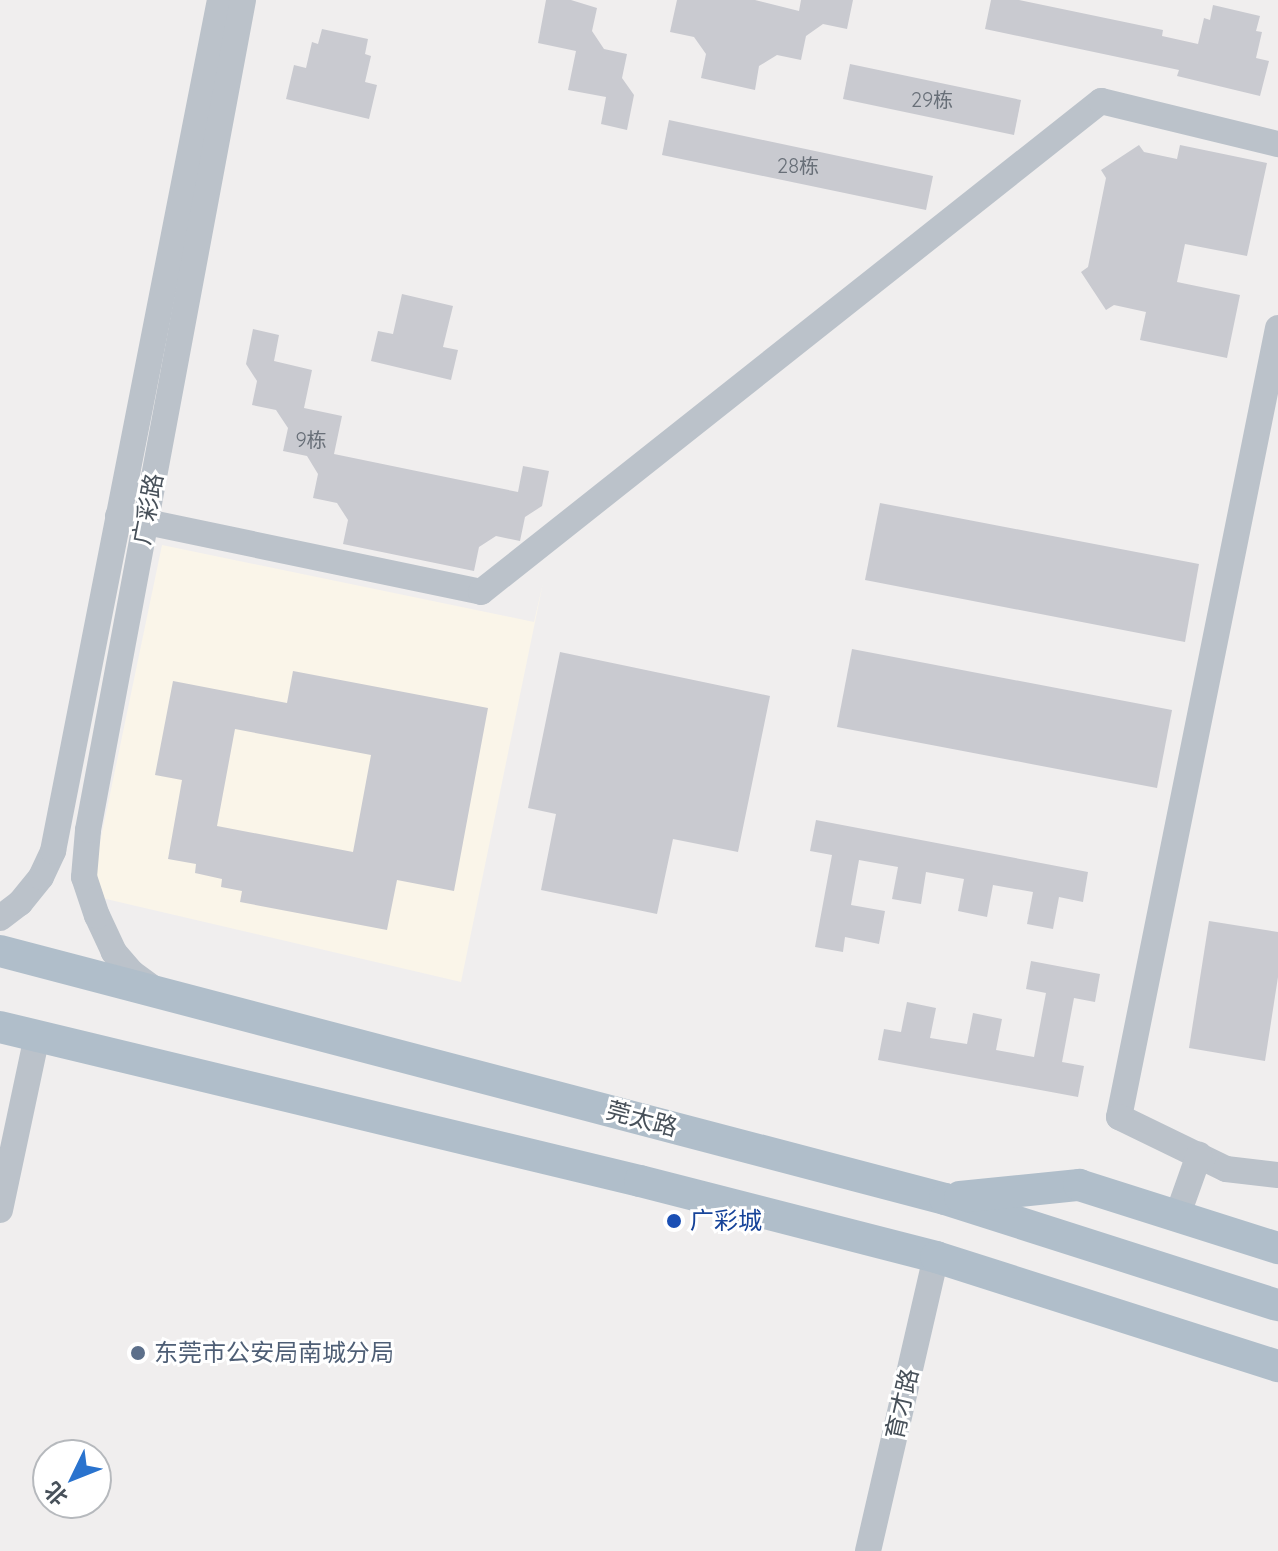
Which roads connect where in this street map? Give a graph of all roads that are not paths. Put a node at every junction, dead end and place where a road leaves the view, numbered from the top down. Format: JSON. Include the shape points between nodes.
{"nodes":[{"id":1,"x":220,"y":0,"type":"edge"},
{"id":2,"x":243,"y":0,"type":"edge"},
{"id":3,"x":1278,"y":144,"type":"edge"},
{"id":4,"x":1278,"y":328,"type":"edge"},
{"id":5,"x":118,"y":516,"type":"junction"},
{"id":6,"x":145,"y":521,"type":"junction"},
{"id":7,"x":0,"y":918,"type":"edge"},
{"id":8,"x":0,"y":951,"type":"edge"},
{"id":9,"x":160,"y":993,"type":"junction"},
{"id":10,"x":0,"y":1027,"type":"edge"},
{"id":11,"x":37,"y":1036,"type":"junction"},
{"id":12,"x":1199,"y":1155,"type":"junction"},
{"id":13,"x":1278,"y":1175,"type":"edge"},
{"id":14,"x":945,"y":1199,"type":"junction"},
{"id":15,"x":0,"y":1210,"type":"edge"},
{"id":16,"x":1178,"y":1214,"type":"junction"},
{"id":17,"x":1278,"y":1248,"type":"edge"},
{"id":18,"x":936,"y":1257,"type":"junction"},
{"id":19,"x":1278,"y":1305,"type":"edge"},
{"id":20,"x":1278,"y":1366,"type":"edge"},
{"id":21,"x":868,"y":1551,"type":"edge"}],
"edges":[{"from":1,"to":5,"type":"street","name":"广彩路"},
{"from":2,"to":6,"type":"street","name":"广彩路"},
{"from":3,"to":6,"type":"street","via":[[1101,101],[481,592]]},
{"from":4,"to":12,"type":"street","via":[[1119,1117]]},
{"from":5,"to":6,"type":"street"},
{"from":5,"to":7,"type":"street","name":"广彩路","via":[[53,851],[41,877]]},
{"from":6,"to":9,"type":"street","name":"广彩路","via":[[84,877],[114,952]]},
{"from":8,"to":9,"type":"main road","name":"莞太路"},
{"from":9,"to":14,"type":"main road","name":"莞太路"},
{"from":10,"to":11,"type":"main road"},
{"from":11,"to":15,"type":"street"},
{"from":11,"to":18,"type":"main road"},
{"from":12,"to":13,"type":"street","via":[[1226,1169]]},
{"from":12,"to":16,"type":"street"},
{"from":14,"to":16,"type":"main road","via":[[1079,1185]]},
{"from":14,"to":19,"type":"main road","name":"莞太路"},
{"from":16,"to":17,"type":"main road"},
{"from":18,"to":20,"type":"main road"},
{"from":18,"to":21,"type":"street","name":"育才路"}]}
